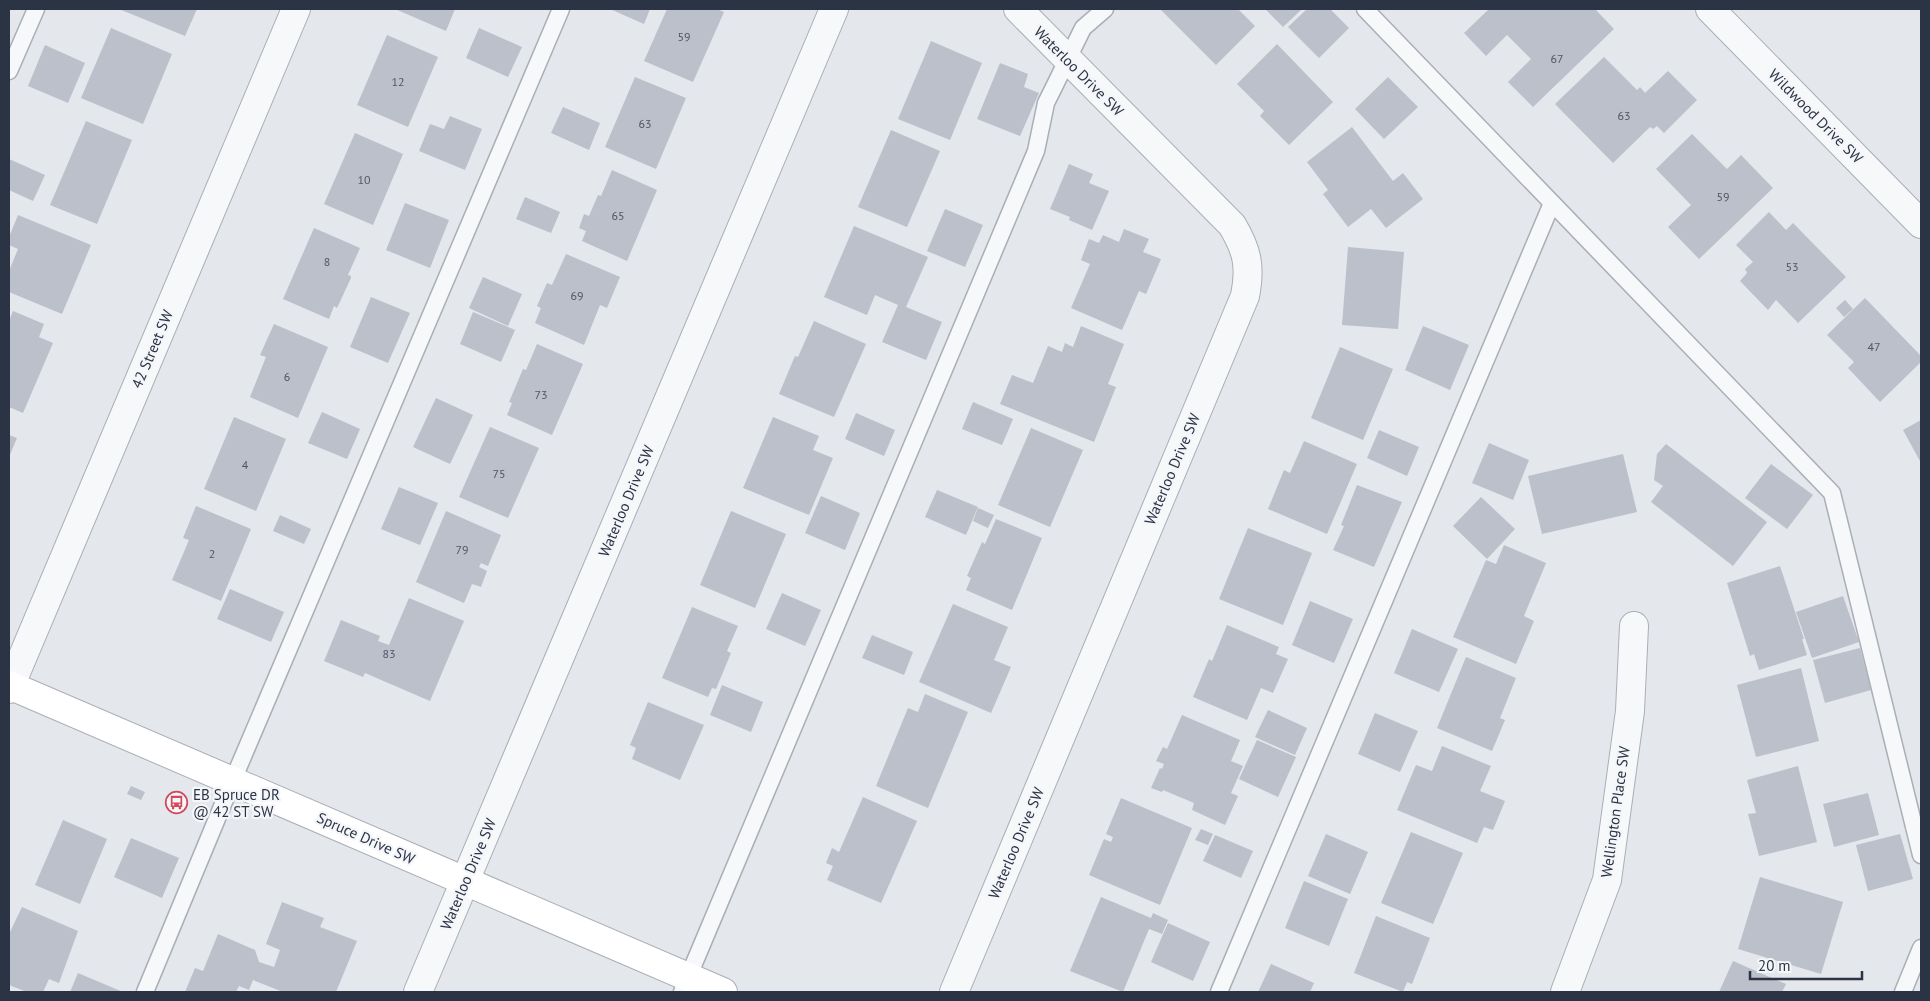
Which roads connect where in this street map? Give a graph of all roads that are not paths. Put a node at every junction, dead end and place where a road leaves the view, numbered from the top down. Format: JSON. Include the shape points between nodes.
{"nodes":[{"id":1,"x":36,"y":9,"type":"edge"},
{"id":2,"x":296,"y":9,"type":"edge"},
{"id":3,"x":561,"y":9,"type":"edge"},
{"id":4,"x":834,"y":9,"type":"edge"},
{"id":5,"x":1018,"y":9,"type":"edge"},
{"id":6,"x":1105,"y":9,"type":"edge"},
{"id":7,"x":1365,"y":9,"type":"edge"},
{"id":8,"x":1710,"y":9,"type":"edge"},
{"id":9,"x":1067,"y":60,"type":"junction"},
{"id":10,"x":9,"y":71,"type":"edge"},
{"id":11,"x":1552,"y":203,"type":"junction"},
{"id":12,"x":1921,"y":224,"type":"edge"},
{"id":13,"x":1634,"y":626,"type":"dead end"},
{"id":14,"x":9,"y":686,"type":"edge"},
{"id":15,"x":233,"y":780,"type":"junction"},
{"id":16,"x":1921,"y":855,"type":"edge"},
{"id":17,"x":465,"y":881,"type":"junction"},
{"id":18,"x":1921,"y":948,"type":"edge"},
{"id":19,"x":685,"y":985,"type":"edge"},
{"id":20,"x":145,"y":992,"type":"edge"},
{"id":21,"x":418,"y":992,"type":"edge"},
{"id":22,"x":723,"y":992,"type":"edge"},
{"id":23,"x":954,"y":992,"type":"edge"},
{"id":24,"x":1219,"y":992,"type":"edge"},
{"id":25,"x":1565,"y":992,"type":"edge"},
{"id":26,"x":1903,"y":992,"type":"edge"}],
"edges":[{"from":1,"to":10,"type":"lane"},
{"from":2,"to":14,"type":"street","name":"42 Street SW"},
{"from":3,"to":15,"type":"lane"},
{"from":4,"to":17,"type":"street","name":"Waterloo Drive SW"},
{"from":5,"to":9,"type":"street","name":"Waterloo Drive SW"},
{"from":6,"to":9,"type":"lane","via":[[1083,28]]},
{"from":7,"to":11,"type":"lane"},
{"from":8,"to":12,"type":"street","name":"Wildwood Drive SW"},
{"from":9,"to":19,"type":"lane","via":[[1046,104],[1036,151]]},
{"from":9,"to":23,"type":"street","name":"Waterloo Drive SW","via":[[1232,225],[1248,259],[1249,278],[1245,296]]},
{"from":11,"to":16,"type":"lane","via":[[1832,492]]},
{"from":11,"to":24,"type":"lane"},
{"from":13,"to":25,"type":"street","name":"Wellington Place SW","via":[[1630,711],[1607,880]]},
{"from":14,"to":15,"type":"street","name":"Spruce Drive SW"},
{"from":15,"to":17,"type":"street","name":"Spruce Drive SW"},
{"from":15,"to":20,"type":"lane"},
{"from":17,"to":19,"type":"street","name":"Spruce Drive SW"},
{"from":17,"to":21,"type":"street","name":"Waterloo Drive SW"},
{"from":18,"to":26,"type":"lane"},
{"from":19,"to":22,"type":"street","name":"Spruce Drive SW"}]}
